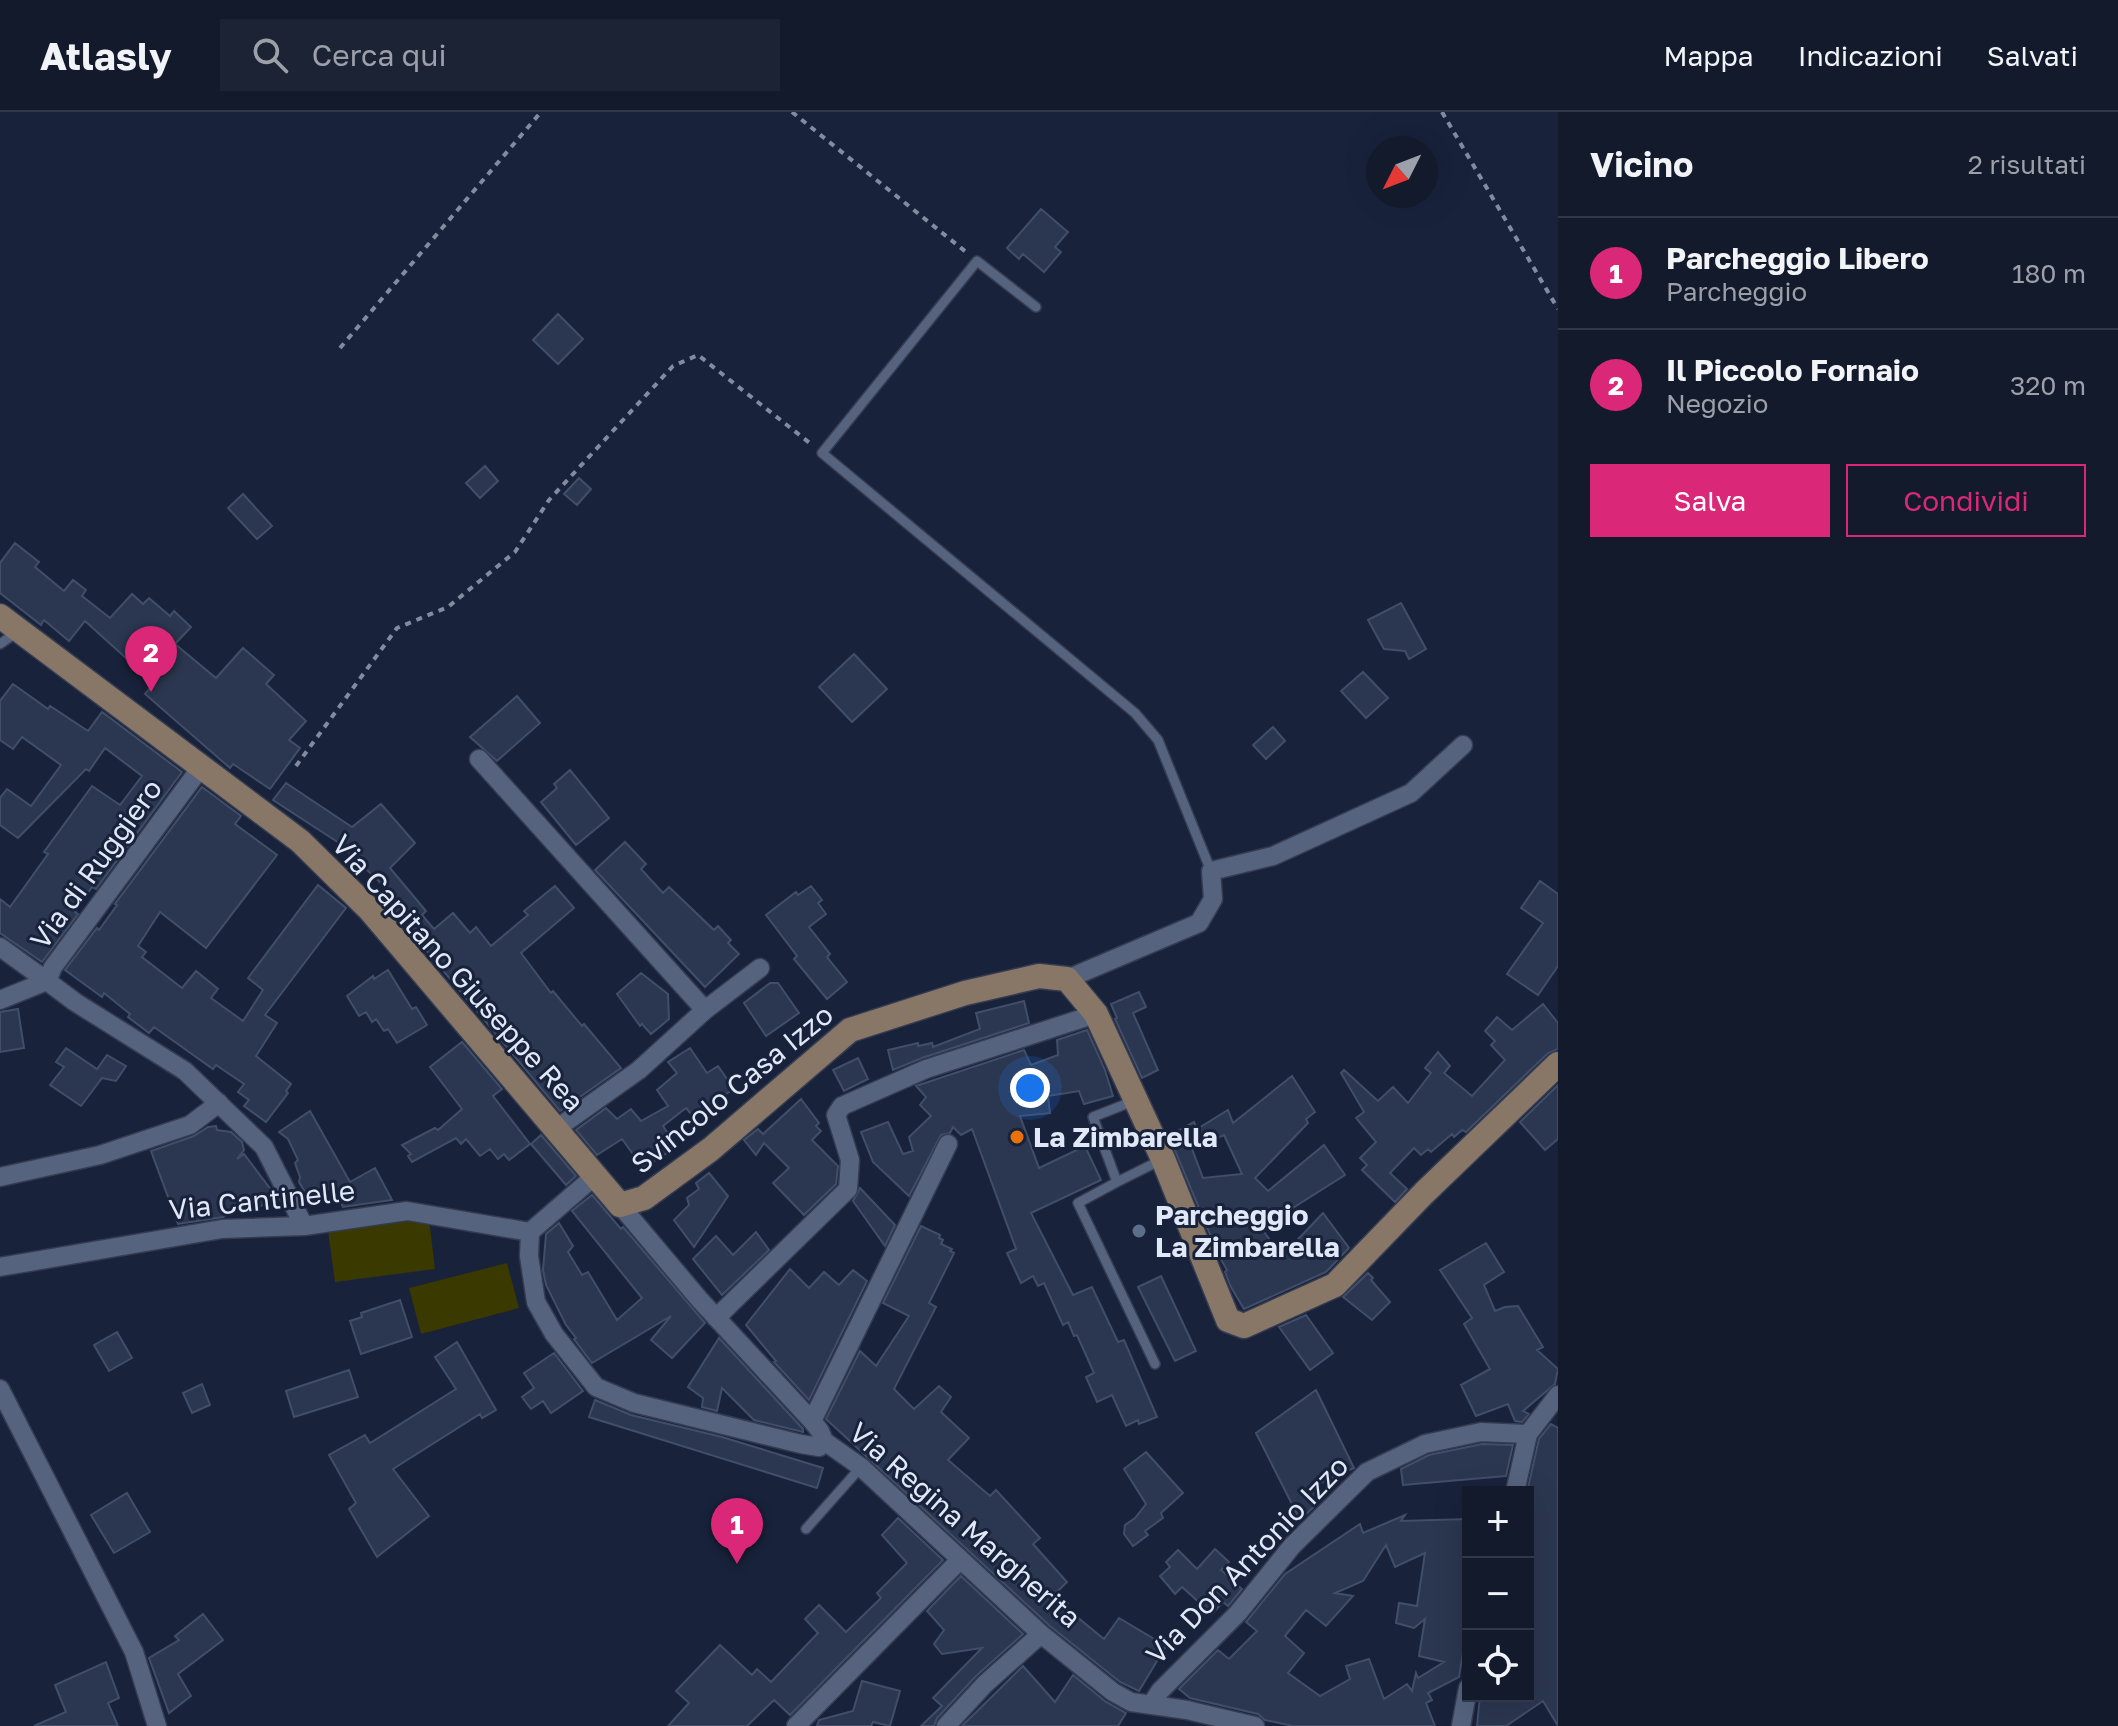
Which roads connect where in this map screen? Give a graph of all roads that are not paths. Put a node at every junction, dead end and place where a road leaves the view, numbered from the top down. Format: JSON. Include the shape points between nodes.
{"nodes":[{"id":1,"x":1036,"y":307,"type":"dead end"},
{"id":2,"x":4,"y":626,"type":"edge"},
{"id":3,"x":1463,"y":745,"type":"dead end"},
{"id":4,"x":479,"y":759,"type":"dead end"},
{"id":5,"x":202,"y":766,"type":"junction"},
{"id":6,"x":1211,"y":871,"type":"junction"},
{"id":7,"x":0,"y":947,"type":"edge"},
{"id":8,"x":760,"y":968,"type":"dead end"},
{"id":9,"x":1067,"y":979,"type":"junction"},
{"id":10,"x":47,"y":981,"type":"junction"},
{"id":11,"x":0,"y":1000,"type":"edge"},
{"id":12,"x":705,"y":1010,"type":"junction"},
{"id":13,"x":1096,"y":1014,"type":"junction"},
{"id":14,"x":1558,"y":1064,"type":"edge"},
{"id":15,"x":1136,"y":1100,"type":"junction"},
{"id":16,"x":219,"y":1103,"type":"junction"},
{"id":17,"x":556,"y":1129,"type":"junction"},
{"id":18,"x":948,"y":1144,"type":"dead end"},
{"id":19,"x":1163,"y":1159,"type":"junction"},
{"id":20,"x":596,"y":1175,"type":"junction"},
{"id":21,"x":0,"y":1177,"type":"edge"},
{"id":22,"x":1117,"y":1182,"type":"junction"},
{"id":23,"x":620,"y":1205,"type":"junction"},
{"id":24,"x":304,"y":1226,"type":"junction"},
{"id":25,"x":530,"y":1232,"type":"junction"},
{"id":26,"x":0,"y":1267,"type":"edge"},
{"id":27,"x":716,"y":1318,"type":"junction"},
{"id":28,"x":1155,"y":1364,"type":"dead end"},
{"id":29,"x":0,"y":1389,"type":"edge"},
{"id":30,"x":1558,"y":1395,"type":"edge"},
{"id":31,"x":812,"y":1421,"type":"junction"},
{"id":32,"x":1528,"y":1434,"type":"junction"},
{"id":33,"x":824,"y":1441,"type":"junction"},
{"id":34,"x":861,"y":1467,"type":"junction"},
{"id":35,"x":1516,"y":1486,"type":"edge"},
{"id":36,"x":806,"y":1529,"type":"dead end"},
{"id":37,"x":960,"y":1560,"type":"junction"},
{"id":38,"x":1041,"y":1634,"type":"junction"},
{"id":39,"x":1465,"y":1702,"type":"edge"},
{"id":40,"x":1151,"y":1705,"type":"junction"},
{"id":41,"x":1250,"y":1725,"type":"edge"},
{"id":42,"x":157,"y":1726,"type":"edge"},
{"id":43,"x":796,"y":1726,"type":"edge"},
{"id":44,"x":946,"y":1726,"type":"edge"},
{"id":45,"x":1461,"y":1726,"type":"edge"}],
"edges":[{"from":1,"to":6,"type":"lane","via":[[977,261],[822,453],[1135,713],[1158,740]]},
{"from":2,"to":5,"type":"street","name":"Via Capitano Giuseppe Rea"},
{"from":3,"to":6,"type":"street","via":[[1411,793],[1273,856]]},
{"from":4,"to":12,"type":"street"},
{"from":5,"to":10,"type":"street","name":"Via di Ruggiero"},
{"from":5,"to":17,"type":"street","name":"Via Capitano Giuseppe Rea","via":[[337,876]]},
{"from":6,"to":9,"type":"street","via":[[1213,899],[1199,923]]},
{"from":7,"to":10,"type":"street"},
{"from":8,"to":12,"type":"street"},
{"from":9,"to":13,"type":"street"},
{"from":9,"to":23,"type":"street","name":"Svincolo Casa Izzo","via":[[1039,976],[965,993],[850,1030],[711,1149],[644,1198]]},
{"from":10,"to":11,"type":"street"},
{"from":10,"to":16,"type":"street","name":"Via di Ruggiero","via":[[185,1071]]},
{"from":12,"to":17,"type":"street","via":[[639,1070]]},
{"from":13,"to":15,"type":"street"},
{"from":13,"to":27,"type":"street","via":[[926,1069],[842,1106],[836,1115],[850,1160],[848,1189]]},
{"from":14,"to":19,"type":"street","via":[[1335,1285],[1244,1326],[1228,1320]]},
{"from":15,"to":19,"type":"street"},
{"from":15,"to":22,"type":"lane","via":[[1093,1117]]},
{"from":16,"to":21,"type":"street","via":[[190,1125],[100,1155]]},
{"from":16,"to":24,"type":"street","name":"Via di Ruggiero","via":[[264,1147]]},
{"from":17,"to":20,"type":"street","name":"Via Capitano Giuseppe Rea"},
{"from":18,"to":31,"type":"street"},
{"from":19,"to":22,"type":"lane"},
{"from":20,"to":23,"type":"street","name":"Via Regina Margherita"},
{"from":20,"to":25,"type":"street"},
{"from":22,"to":28,"type":"lane","via":[[1078,1203]]},
{"from":23,"to":27,"type":"street","name":"Via Regina Margherita"},
{"from":24,"to":25,"type":"street","name":"Via Cantinelle","via":[[407,1211]]},
{"from":24,"to":26,"type":"street","name":"Via Cantinelle","via":[[222,1229]]},
{"from":25,"to":33,"type":"street","via":[[536,1302],[596,1387],[634,1403],[801,1444],[819,1447]]},
{"from":27,"to":31,"type":"street","name":"Via Regina Margherita"},
{"from":29,"to":42,"type":"street","via":[[134,1652]]},
{"from":30,"to":32,"type":"street"},
{"from":31,"to":33,"type":"street","name":"Via Regina Margherita"},
{"from":32,"to":35,"type":"street"},
{"from":32,"to":40,"type":"street","name":"Via Don Antonio Izzo","via":[[1481,1432],[1425,1444],[1367,1472],[1292,1546],[1238,1613]]},
{"from":33,"to":34,"type":"street","name":"Via Regina Margherita"},
{"from":34,"to":36,"type":"lane"},
{"from":34,"to":37,"type":"street","name":"Via Regina Margherita"},
{"from":37,"to":38,"type":"street","name":"Via Regina Margherita"},
{"from":37,"to":43,"type":"street"},
{"from":38,"to":40,"type":"street","name":"Via Regina Margherita","via":[[1113,1692]]},
{"from":38,"to":44,"type":"street"},
{"from":39,"to":45,"type":"street"},
{"from":40,"to":41,"type":"street","name":"Via Regina Margherita"}]}
